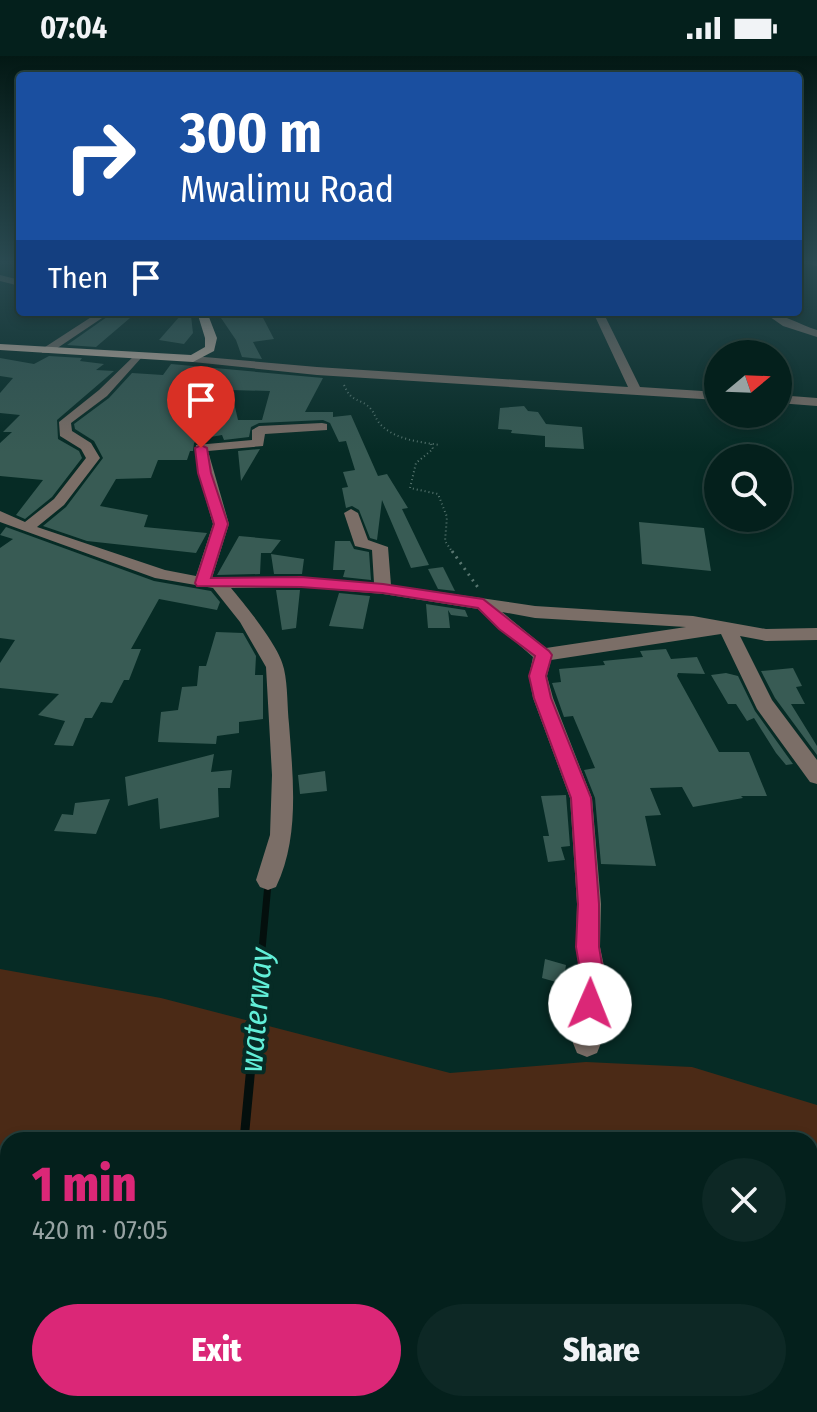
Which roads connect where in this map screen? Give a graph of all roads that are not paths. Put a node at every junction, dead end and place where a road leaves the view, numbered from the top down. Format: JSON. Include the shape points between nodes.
{"nodes":[{"id":1,"x":86,"y":325,"type":"edge"},
{"id":2,"x":207,"y":325,"type":"edge"},
{"id":3,"x":604,"y":325,"type":"edge"},
{"id":4,"x":791,"y":325,"type":"edge"},
{"id":5,"x":817,"y":334,"type":"edge"},
{"id":6,"x":0,"y":347,"type":"edge"},
{"id":7,"x":46,"y":351,"type":"junction"},
{"id":8,"x":136,"y":357,"type":"junction"},
{"id":9,"x":193,"y":359,"type":"junction"},
{"id":10,"x":636,"y":391,"type":"junction"},
{"id":11,"x":704,"y":395,"type":"edge"},
{"id":12,"x":792,"y":400,"type":"edge"},
{"id":13,"x":817,"y":402,"type":"edge"},
{"id":14,"x":322,"y":427,"type":"dead end"},
{"id":15,"x":351,"y":513,"type":"dead end"},
{"id":16,"x":0,"y":516,"type":"edge"},
{"id":17,"x":26,"y":528,"type":"junction"},
{"id":18,"x":210,"y":583,"type":"junction"},
{"id":19,"x":383,"y":589,"type":"junction"},
{"id":20,"x":490,"y":606,"type":"junction"},
{"id":21,"x":727,"y":627,"type":"junction"},
{"id":22,"x":817,"y":634,"type":"edge"},
{"id":23,"x":543,"y":655,"type":"junction"},
{"id":24,"x":817,"y":776,"type":"edge"},
{"id":25,"x":268,"y":880,"type":"dead end"},
{"id":26,"x":587,"y":1043,"type":"dead end"}],
"edges":[{"from":1,"to":7,"type":"street"},
{"from":2,"to":9,"type":"main road","via":[[210,349]]},
{"from":3,"to":10,"type":"street"},
{"from":4,"to":5,"type":"street"},
{"from":6,"to":7,"type":"main road"},
{"from":7,"to":8,"type":"main road"},
{"from":8,"to":9,"type":"main road"},
{"from":8,"to":17,"type":"street","via":[[103,393],[65,422],[65,433],[86,446],[93,458],[59,502]]},
{"from":9,"to":10,"type":"street"},
{"from":10,"to":11,"type":"street"},
{"from":12,"to":13,"type":"street"},
{"from":14,"to":18,"type":"street","via":[[259,430],[258,443],[201,448],[221,524]]},
{"from":15,"to":19,"type":"street","via":[[361,543],[380,547]]},
{"from":16,"to":17,"type":"street"},
{"from":17,"to":18,"type":"street","via":[[161,574]]},
{"from":18,"to":19,"type":"street","via":[[301,582]]},
{"from":18,"to":25,"type":"street","via":[[247,619],[275,667],[281,835]]},
{"from":19,"to":20,"type":"street"},
{"from":20,"to":21,"type":"street"},
{"from":20,"to":23,"type":"street","via":[[504,625]]},
{"from":21,"to":22,"type":"street","via":[[766,635]]},
{"from":21,"to":23,"type":"street"},
{"from":21,"to":24,"type":"street","via":[[764,704]]},
{"from":23,"to":26,"type":"street","via":[[538,676],[543,698],[581,798],[593,976]]}]}
